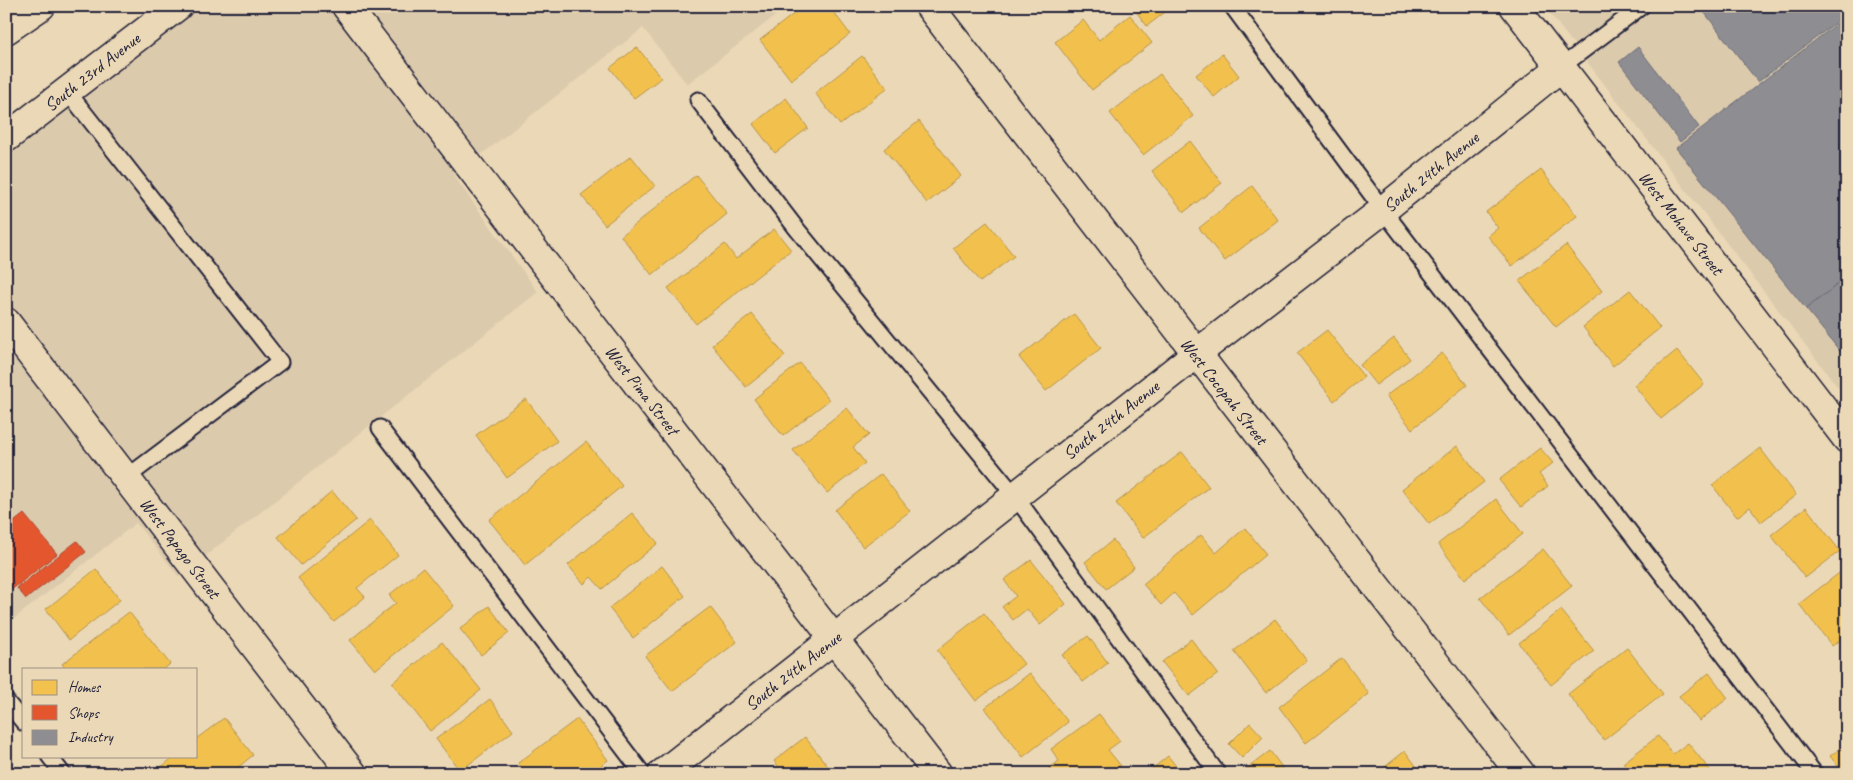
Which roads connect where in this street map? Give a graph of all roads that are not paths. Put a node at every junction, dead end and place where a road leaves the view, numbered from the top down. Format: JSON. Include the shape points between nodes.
{"nodes":[{"id":1,"x":41,"y":6,"type":"edge"},
{"id":2,"x":178,"y":6,"type":"edge"},
{"id":3,"x":346,"y":6,"type":"edge"},
{"id":4,"x":930,"y":6,"type":"edge"},
{"id":5,"x":1232,"y":6,"type":"edge"},
{"id":6,"x":1514,"y":6,"type":"edge"},
{"id":7,"x":1642,"y":6,"type":"edge"},
{"id":8,"x":6,"y":30,"type":"edge"},
{"id":9,"x":1561,"y":67,"type":"junction"},
{"id":10,"x":68,"y":92,"type":"junction"},
{"id":11,"x":698,"y":100,"type":"dead end"},
{"id":12,"x":6,"y":138,"type":"edge"},
{"id":13,"x":1384,"y":210,"type":"junction"},
{"id":14,"x":6,"y":322,"type":"edge"},
{"id":15,"x":1196,"y":354,"type":"junction"},
{"id":16,"x":380,"y":428,"type":"dead end"},
{"id":17,"x":1847,"y":439,"type":"edge"},
{"id":18,"x":126,"y":478,"type":"junction"},
{"id":19,"x":1015,"y":496,"type":"junction"},
{"id":20,"x":833,"y":640,"type":"junction"},
{"id":21,"x":6,"y":701,"type":"edge"},
{"id":22,"x":22,"y":721,"type":"edge"},
{"id":23,"x":51,"y":758,"type":"edge"},
{"id":24,"x":63,"y":774,"type":"edge"},
{"id":25,"x":352,"y":774,"type":"edge"},
{"id":26,"x":643,"y":774,"type":"edge"},
{"id":27,"x":662,"y":774,"type":"edge"},
{"id":28,"x":938,"y":774,"type":"edge"},
{"id":29,"x":1218,"y":774,"type":"edge"},
{"id":30,"x":1521,"y":774,"type":"edge"},
{"id":31,"x":1815,"y":774,"type":"edge"}],
"edges":[{"from":1,"to":8,"type":"main road"},
{"from":2,"to":10,"type":"main road","name":"South 23rd Avenue"},
{"from":3,"to":20,"type":"main road","name":"West Pima Street"},
{"from":4,"to":15,"type":"main road","name":"West Cocopah Street"},
{"from":5,"to":13,"type":"lane"},
{"from":6,"to":9,"type":"main road","name":"West Mohave Street"},
{"from":7,"to":9,"type":"lane"},
{"from":9,"to":13,"type":"main road","name":"South 24th Avenue"},
{"from":9,"to":17,"type":"main road","name":"West Mohave Street"},
{"from":10,"to":12,"type":"main road","name":"South 23rd Avenue"},
{"from":10,"to":18,"type":"lane","via":[[280,362]]},
{"from":11,"to":19,"type":"lane","via":[[796,228]]},
{"from":13,"to":15,"type":"main road","name":"South 24th Avenue"},
{"from":13,"to":31,"type":"lane"},
{"from":14,"to":18,"type":"main road","name":"West Papago Street"},
{"from":15,"to":19,"type":"main road","name":"South 24th Avenue"},
{"from":15,"to":30,"type":"main road","name":"West Cocopah Street"},
{"from":16,"to":26,"type":"lane"},
{"from":18,"to":25,"type":"main road","name":"West Papago Street"},
{"from":19,"to":20,"type":"main road","name":"South 24th Avenue"},
{"from":19,"to":29,"type":"lane"},
{"from":20,"to":27,"type":"main road","name":"South 24th Avenue"},
{"from":20,"to":28,"type":"main road","name":"West Pima Street"},
{"from":21,"to":22,"type":"lane"},
{"from":23,"to":24,"type":"lane"}]}
